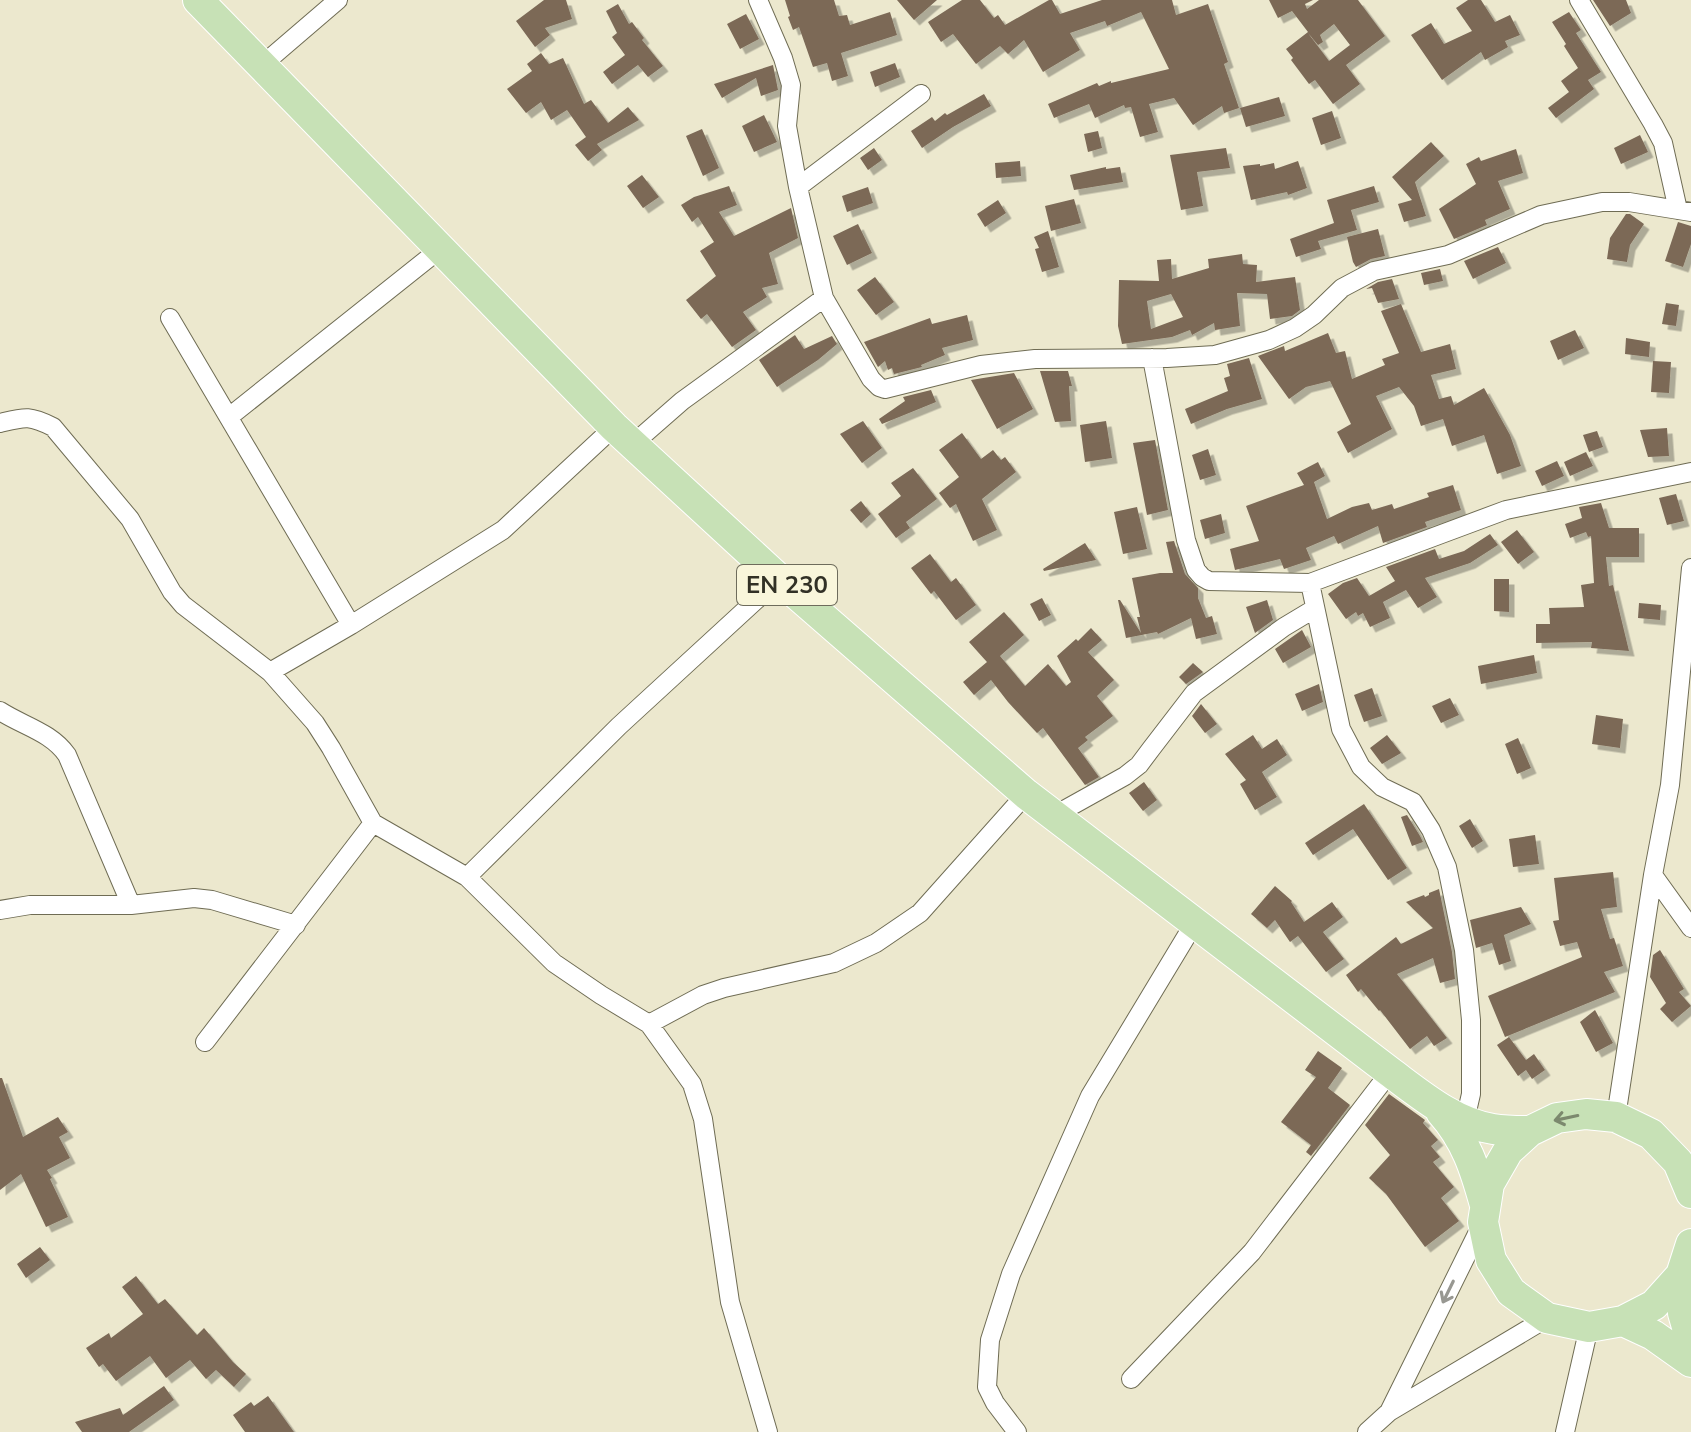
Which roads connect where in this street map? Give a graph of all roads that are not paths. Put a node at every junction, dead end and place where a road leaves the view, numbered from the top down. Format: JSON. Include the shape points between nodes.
{"nodes":[{"id":1,"x":198,"y":0,"type":"edge"},
{"id":2,"x":338,"y":0,"type":"edge"},
{"id":3,"x":758,"y":0,"type":"edge"},
{"id":4,"x":1579,"y":0,"type":"edge"},
{"id":5,"x":261,"y":66,"type":"junction"},
{"id":6,"x":921,"y":94,"type":"dead end"},
{"id":7,"x":798,"y":187,"type":"junction"},
{"id":8,"x":1684,"y":211,"type":"edge"},
{"id":9,"x":440,"y":249,"type":"junction"},
{"id":10,"x":824,"y":298,"type":"junction"},
{"id":11,"x":170,"y":318,"type":"dead end"},
{"id":12,"x":1152,"y":358,"type":"junction"},
{"id":13,"x":229,"y":417,"type":"junction"},
{"id":14,"x":0,"y":423,"type":"edge"},
{"id":15,"x":624,"y":435,"type":"junction"},
{"id":16,"x":1691,"y":472,"type":"edge"},
{"id":17,"x":1691,"y":568,"type":"edge"},
{"id":18,"x":779,"y":579,"type":"junction"},
{"id":19,"x":1310,"y":583,"type":"junction"},
{"id":20,"x":1314,"y":609,"type":"junction"},
{"id":21,"x":351,"y":625,"type":"junction"},
{"id":22,"x":270,"y":672,"type":"junction"},
{"id":23,"x":0,"y":711,"type":"edge"},
{"id":24,"x":1026,"y":794,"type":"junction"},
{"id":25,"x":1055,"y":815,"type":"junction"},
{"id":26,"x":373,"y":823,"type":"junction"},
{"id":27,"x":1653,"y":875,"type":"junction"},
{"id":28,"x":467,"y":877,"type":"junction"},
{"id":29,"x":131,"y":905,"type":"junction"},
{"id":30,"x":0,"y":910,"type":"edge"},
{"id":31,"x":1195,"y":922,"type":"junction"},
{"id":32,"x":296,"y":925,"type":"junction"},
{"id":33,"x":1691,"y":928,"type":"edge"},
{"id":34,"x":649,"y":1024,"type":"junction"},
{"id":35,"x":205,"y":1042,"type":"dead end"},
{"id":36,"x":1390,"y":1072,"type":"junction"},
{"id":37,"x":1435,"y":1104,"type":"junction"},
{"id":38,"x":1616,"y":1117,"type":"junction"},
{"id":39,"x":1465,"y":1120,"type":"junction"},
{"id":40,"x":1530,"y":1131,"type":"junction"},
{"id":41,"x":1691,"y":1193,"type":"edge"},
{"id":42,"x":1484,"y":1214,"type":"junction"},
{"id":43,"x":1691,"y":1244,"type":"edge"},
{"id":44,"x":1681,"y":1275,"type":"junction"},
{"id":45,"x":1547,"y":1318,"type":"junction"},
{"id":46,"x":1623,"y":1321,"type":"junction"},
{"id":47,"x":1589,"y":1327,"type":"junction"},
{"id":48,"x":1691,"y":1341,"type":"edge"},
{"id":49,"x":1691,"y":1362,"type":"edge"},
{"id":50,"x":1131,"y":1379,"type":"dead end"},
{"id":51,"x":1389,"y":1412,"type":"junction"},
{"id":52,"x":768,"y":1432,"type":"edge"},
{"id":53,"x":1017,"y":1432,"type":"edge"},
{"id":54,"x":1367,"y":1432,"type":"edge"},
{"id":55,"x":1565,"y":1432,"type":"edge"}],
"edges":[{"from":1,"to":5,"type":"main road","number":"EN 230"},
{"from":2,"to":5,"type":"street"},
{"from":3,"to":7,"type":"street","via":[[791,85],[787,126]]},
{"from":4,"to":8,"type":"street","via":[[1663,143]]},
{"from":5,"to":9,"type":"main road","number":"EN 230"},
{"from":6,"to":7,"type":"street"},
{"from":7,"to":10,"type":"street"},
{"from":8,"to":12,"type":"street","via":[[1602,202],[1541,215],[1448,255],[1374,271],[1342,288],[1295,328],[1269,340],[1215,355]]},
{"from":9,"to":13,"type":"street"},
{"from":9,"to":15,"type":"main road","number":"EN 230"},
{"from":10,"to":12,"type":"street","via":[[871,379],[885,389],[981,365]]},
{"from":10,"to":15,"type":"street","via":[[682,401]]},
{"from":11,"to":13,"type":"street"},
{"from":12,"to":19,"type":"street","via":[[1196,570],[1209,581]]},
{"from":13,"to":21,"type":"street"},
{"from":14,"to":22,"type":"street","via":[[27,417],[53,427],[130,519],[183,605]]},
{"from":15,"to":18,"type":"main road","number":"EN 230"},
{"from":15,"to":21,"type":"street","via":[[503,530]]},
{"from":16,"to":19,"type":"street","via":[[1506,510]]},
{"from":17,"to":27,"type":"street","via":[[1670,785]]},
{"from":18,"to":24,"type":"main road","number":"EN 230"},
{"from":18,"to":28,"type":"street","via":[[619,726]]},
{"from":19,"to":20,"type":"street"},
{"from":20,"to":25,"type":"street","via":[[1194,693],[1139,765]]},
{"from":20,"to":39,"type":"street","via":[[1341,729],[1361,767],[1382,787],[1413,802],[1447,867],[1471,1020],[1471,1094]]},
{"from":21,"to":22,"type":"street"},
{"from":22,"to":26,"type":"street","via":[[315,723]]},
{"from":23,"to":29,"type":"street","via":[[39,731],[67,755]]},
{"from":24,"to":25,"type":"main road","number":"EN 230"},
{"from":24,"to":34,"type":"street","via":[[920,913],[876,943],[834,963],[703,995]]},
{"from":25,"to":31,"type":"main road","number":"EN 230"},
{"from":26,"to":28,"type":"street"},
{"from":26,"to":32,"type":"street"},
{"from":27,"to":33,"type":"street"},
{"from":27,"to":38,"type":"street"},
{"from":28,"to":34,"type":"street","via":[[554,963]]},
{"from":29,"to":30,"type":"street"},
{"from":29,"to":32,"type":"street","via":[[212,900]]},
{"from":31,"to":36,"type":"main road","number":"EN 230"},
{"from":31,"to":53,"type":"street","via":[[1090,1096],[1011,1274],[990,1340],[987,1387]]},
{"from":32,"to":35,"type":"street"},
{"from":34,"to":52,"type":"street","via":[[692,1084],[703,1119],[730,1302]]},
{"from":36,"to":37,"type":"main road","number":"EN 230"},
{"from":36,"to":50,"type":"street","via":[[1252,1252]]},
{"from":37,"to":39,"type":"main road","number":"EN 230"},
{"from":37,"to":42,"type":"main road","number":"EN 230","via":[[1468,1150]]},
{"from":38,"to":40,"type":"main road","one_way":true,"via":[[1557,1118]]},
{"from":38,"to":41,"type":"main road","via":[[1651,1134],[1678,1162]]},
{"from":39,"to":40,"type":"main road","number":"EN 230","via":[[1496,1130]]},
{"from":40,"to":42,"type":"main road","via":[[1508,1151],[1489,1184]]},
{"from":42,"to":45,"type":"main road","via":[[1491,1260],[1511,1292]]},
{"from":42,"to":51,"type":"street","one_way":true},
{"from":43,"to":44,"type":"main road"},
{"from":44,"to":46,"type":"main road","via":[[1654,1305]]},
{"from":44,"to":48,"type":"main road"},
{"from":45,"to":47,"type":"main road"},
{"from":45,"to":51,"type":"street"},
{"from":46,"to":47,"type":"main road"},
{"from":46,"to":49,"type":"main road"},
{"from":47,"to":55,"type":"street"},
{"from":51,"to":54,"type":"street"}]}
